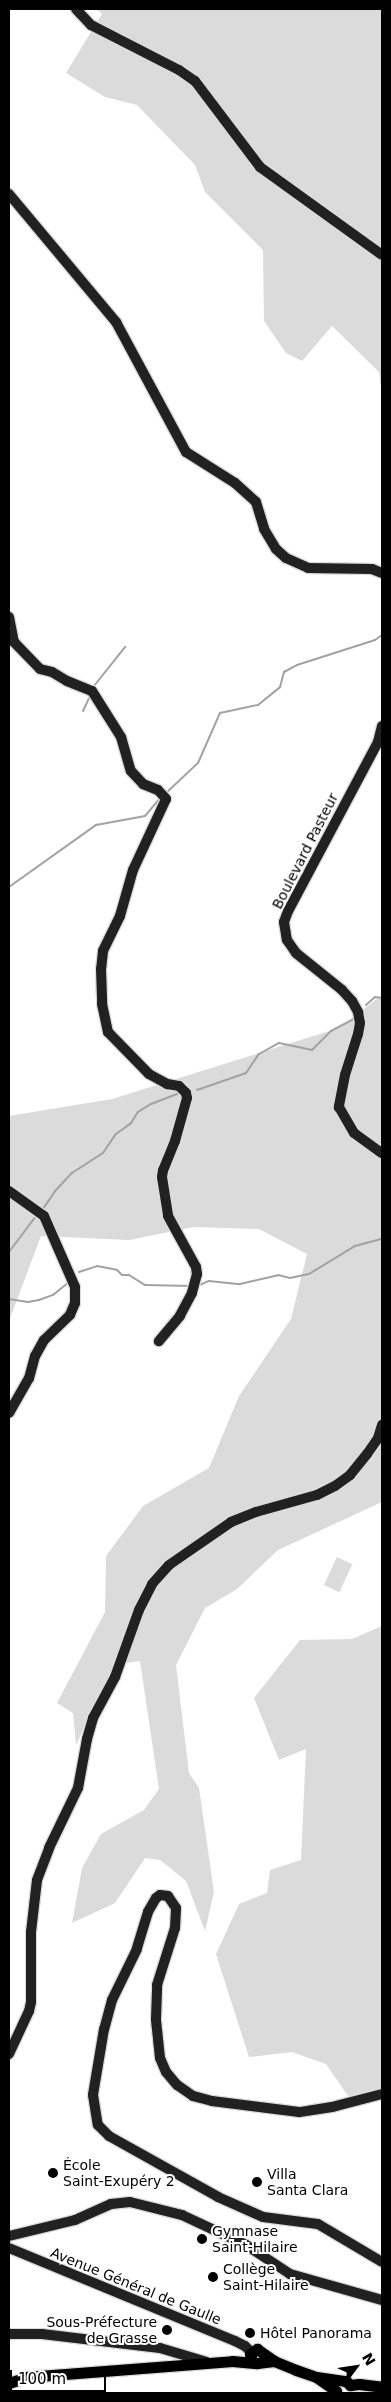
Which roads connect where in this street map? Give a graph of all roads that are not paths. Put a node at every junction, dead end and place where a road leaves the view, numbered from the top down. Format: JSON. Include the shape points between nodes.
{"nodes":[{"id":1,"x":76,"y":9,"type":"edge"},
{"id":2,"x":9,"y":194,"type":"edge"},
{"id":3,"x":382,"y":255,"type":"edge"},
{"id":4,"x":382,"y":573,"type":"edge"},
{"id":5,"x":9,"y":617,"type":"edge"},
{"id":6,"x":382,"y":726,"type":"edge"},
{"id":7,"x":382,"y":1153,"type":"edge"},
{"id":8,"x":9,"y":1191,"type":"edge"},
{"id":9,"x":159,"y":1341,"type":"dead end"},
{"id":10,"x":9,"y":1413,"type":"edge"},
{"id":11,"x":382,"y":1425,"type":"edge"},
{"id":12,"x":9,"y":2054,"type":"edge"},
{"id":13,"x":382,"y":2094,"type":"edge"},
{"id":14,"x":9,"y":2236,"type":"edge"},
{"id":15,"x":9,"y":2248,"type":"edge"},
{"id":16,"x":382,"y":2262,"type":"edge"},
{"id":17,"x":382,"y":2300,"type":"edge"},
{"id":18,"x":9,"y":2334,"type":"edge"},
{"id":19,"x":255,"y":2357,"type":"junction"},
{"id":20,"x":180,"y":2358,"type":"junction"},
{"id":21,"x":9,"y":2383,"type":"edge"},
{"id":22,"x":382,"y":2387,"type":"edge"},
{"id":23,"x":343,"y":2389,"type":"edge"}],
"edges":[{"from":1,"to":3,"type":"main road","via":[[91,26],[195,81],[260,167]]},
{"from":2,"to":4,"type":"main road","via":[[116,322],[186,452],[256,502],[264,529],[276,549],[286,558],[308,568],[372,569]]},
{"from":5,"to":9,"type":"main road","via":[[14,642],[40,669],[92,691],[121,737],[131,770],[143,784],[158,790],[166,799],[133,870],[120,916],[103,951],[101,969],[102,1004],[108,1032],[157,1080],[179,1086],[187,1098],[163,1170],[164,1196],[168,1216],[196,1267],[196,1281],[180,1316]]},
{"from":6,"to":7,"type":"main road","name":"Boulevard Pasteur","via":[[378,742],[284,922],[287,940],[296,954],[342,990],[358,1012],[358,1034],[339,1107],[354,1133]]},
{"from":8,"to":10,"type":"main road","via":[[44,1216],[75,1287],[75,1303],[70,1315],[44,1340],[29,1378]]},
{"from":11,"to":12,"type":"main road","via":[[367,1454],[350,1475],[335,1486],[317,1495],[231,1522],[169,1565],[152,1584],[115,1677],[93,1718],[86,1738],[78,1788],[49,1848],[38,1880],[31,1932],[31,2002]]},
{"from":13,"to":16,"type":"main road","via":[[299,2112],[212,2101],[193,2096],[178,2085],[166,2072],[160,2058],[156,2019],[157,1985],[176,1919],[174,1902],[168,1896],[160,1895],[153,1902],[137,1949],[109,2009],[94,2077],[93,2104],[98,2125],[109,2136],[218,2197],[263,2217],[318,2224]]},
{"from":14,"to":17,"type":"main road","via":[[75,2220],[111,2204],[124,2202],[171,2212],[246,2245],[290,2274]]},
{"from":15,"to":19,"type":"main road","name":"Avenue Général de Gaulle","via":[[235,2341]]},
{"from":18,"to":20,"type":"main road","via":[[42,2334]]},
{"from":19,"to":20,"type":"main road","via":[[208,2363]]},
{"from":19,"to":23,"type":"main road","via":[[316,2376]]},
{"from":20,"to":21,"type":"main road","via":[[26,2377]]},
{"from":22,"to":23,"type":"main road","via":[[359,2384]]}]}
